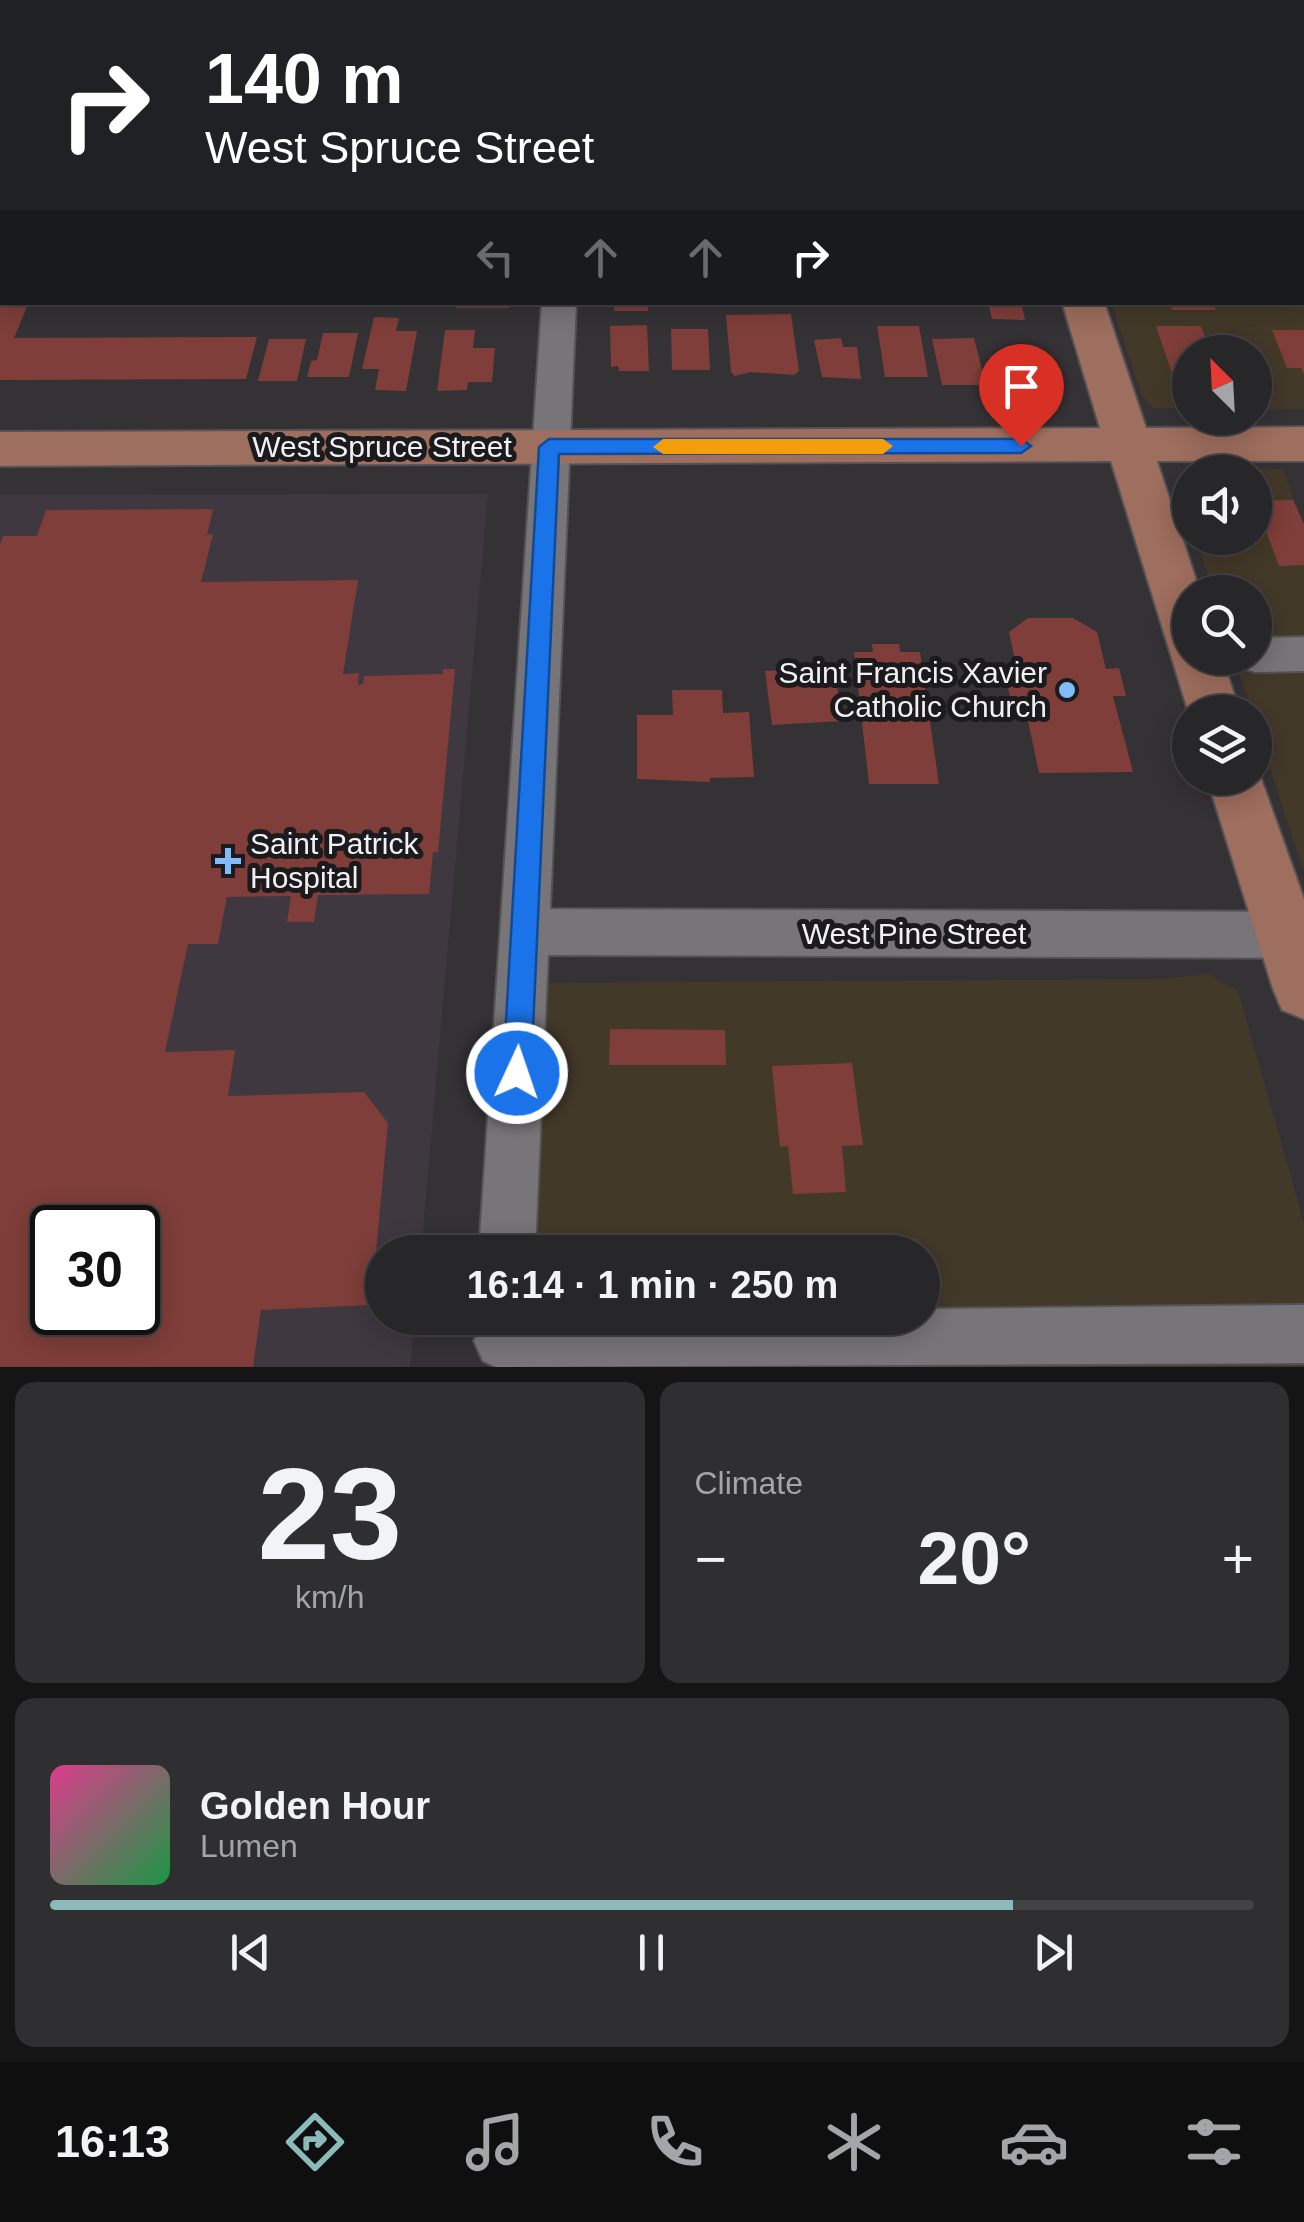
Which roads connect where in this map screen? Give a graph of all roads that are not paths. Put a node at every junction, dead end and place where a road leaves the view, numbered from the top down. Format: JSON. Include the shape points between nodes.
{"nodes":[{"id":1,"x":558,"y":305,"type":"edge"},
{"id":2,"x":1084,"y":305,"type":"edge"},
{"id":3,"x":1304,"y":444,"type":"edge"},
{"id":4,"x":1127,"y":446,"type":"junction"},
{"id":5,"x":549,"y":447,"type":"junction"},
{"id":6,"x":0,"y":449,"type":"edge"},
{"id":7,"x":1172,"y":584,"type":"edge"},
{"id":8,"x":1304,"y":654,"type":"edge"},
{"id":9,"x":1272,"y":655,"type":"edge"},
{"id":10,"x":1241,"y":795,"type":"edge"},
{"id":11,"x":525,"y":932,"type":"junction"},
{"id":12,"x":1298,"y":953,"type":"edge"},
{"id":13,"x":509,"y":1235,"type":"edge"},
{"id":14,"x":1304,"y":1334,"type":"edge"},
{"id":15,"x":502,"y":1342,"type":"edge"}],
"edges":[{"from":1,"to":5,"type":"street"},
{"from":2,"to":4,"type":"main road"},
{"from":3,"to":4,"type":"main road","name":"West Spruce Street"},
{"from":4,"to":5,"type":"main road","name":"West Spruce Street"},
{"from":4,"to":7,"type":"main road"},
{"from":5,"to":6,"type":"main road","name":"West Spruce Street"},
{"from":5,"to":11,"type":"street"},
{"from":8,"to":9,"type":"street"},
{"from":10,"to":12,"type":"main road"},
{"from":11,"to":12,"type":"street","name":"West Pine Street"},
{"from":11,"to":13,"type":"street"},
{"from":14,"to":15,"type":"street"}]}
